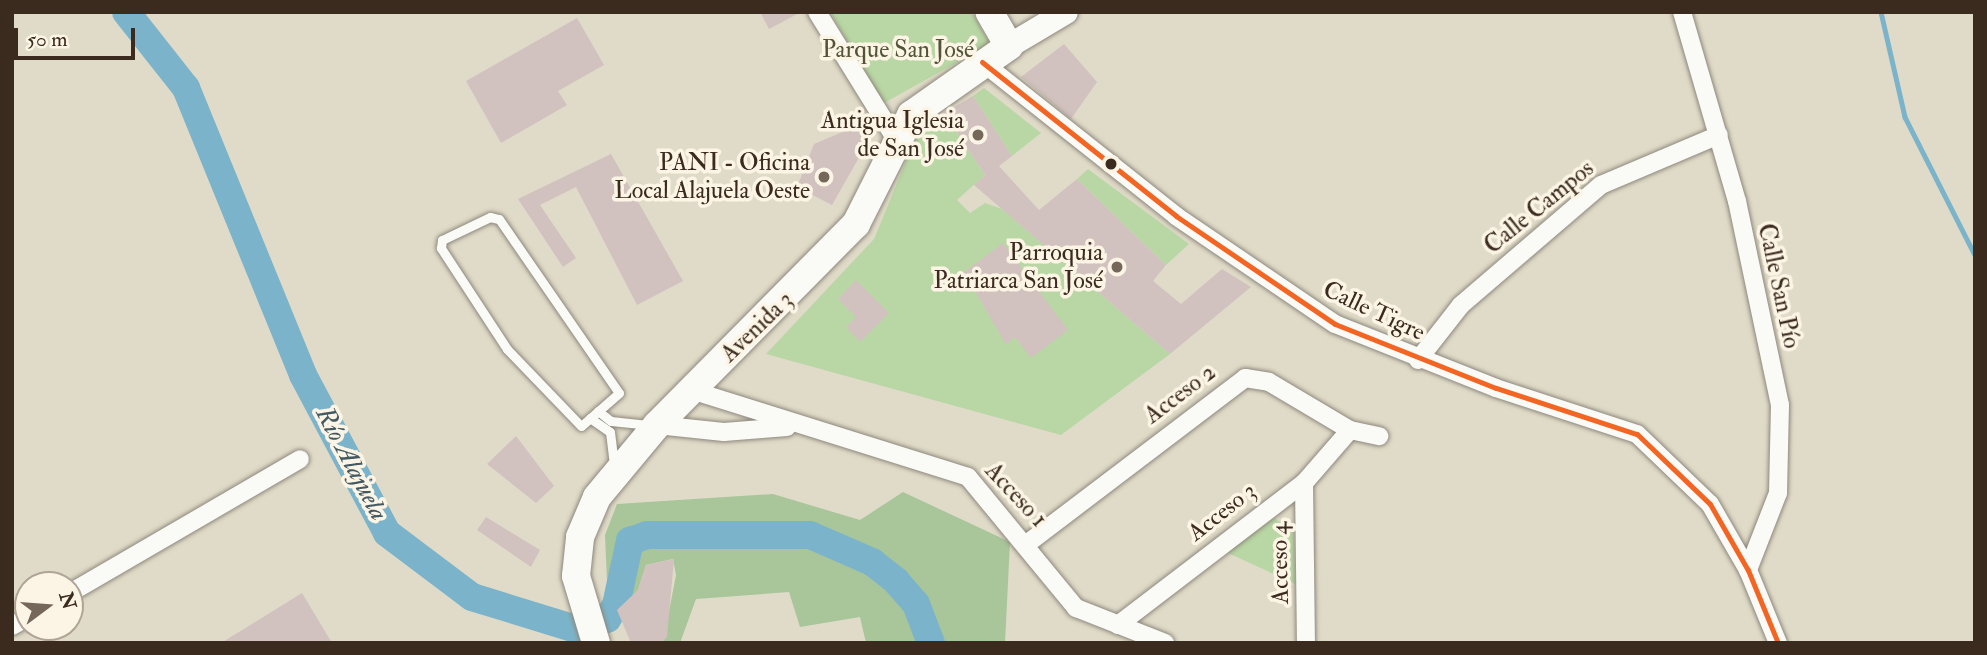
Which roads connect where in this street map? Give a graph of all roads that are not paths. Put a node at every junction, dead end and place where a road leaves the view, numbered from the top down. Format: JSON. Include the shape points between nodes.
{"nodes":[{"id":1,"x":817,"y":12,"type":"edge"},
{"id":2,"x":989,"y":12,"type":"edge"},
{"id":3,"x":1066,"y":12,"type":"edge"},
{"id":4,"x":1682,"y":12,"type":"edge"},
{"id":5,"x":1009,"y":46,"type":"junction"},
{"id":6,"x":982,"y":62,"type":"junction"},
{"id":7,"x":1719,"y":135,"type":"junction"},
{"id":8,"x":895,"y":138,"type":"junction"},
{"id":9,"x":1418,"y":360,"type":"junction"},
{"id":10,"x":691,"y":390,"type":"junction"},
{"id":11,"x":598,"y":411,"type":"junction"},
{"id":12,"x":590,"y":418,"type":"junction"},
{"id":13,"x":657,"y":425,"type":"junction"},
{"id":14,"x":801,"y":426,"type":"junction"},
{"id":15,"x":1350,"y":430,"type":"junction"},
{"id":16,"x":1379,"y":436,"type":"dead end"},
{"id":17,"x":300,"y":459,"type":"dead end"},
{"id":18,"x":614,"y":473,"type":"junction"},
{"id":19,"x":1304,"y":483,"type":"junction"},
{"id":20,"x":1028,"y":543,"type":"junction"},
{"id":21,"x":1748,"y":570,"type":"junction"},
{"id":22,"x":84,"y":585,"type":"edge"},
{"id":23,"x":1118,"y":625,"type":"junction"},
{"id":24,"x":591,"y":629,"type":"edge"},
{"id":25,"x":1165,"y":643,"type":"edge"},
{"id":26,"x":1306,"y":643,"type":"edge"},
{"id":27,"x":1778,"y":643,"type":"edge"}],
"edges":[{"from":1,"to":8,"type":"street"},
{"from":2,"to":5,"type":"main road"},
{"from":3,"to":5,"type":"main road"},
{"from":4,"to":7,"type":"street","name":"Calle San Pío"},
{"from":5,"to":6,"type":"main road","name":"Avenida 3"},
{"from":6,"to":8,"type":"main road","name":"Avenida 3","via":[[927,99]]},
{"from":6,"to":9,"type":"street","name":"Calle Tigre","via":[[1050,121],[1297,302]]},
{"from":7,"to":9,"type":"street","name":"Calle Campos","via":[[1601,185],[1461,305]]},
{"from":7,"to":21,"type":"street","name":"Calle San Pío","via":[[1783,436],[1778,493]]},
{"from":8,"to":10,"type":"main road","name":"Avenida 3","via":[[872,200],[856,224]]},
{"from":9,"to":21,"type":"street","name":"Calle Tigre","via":[[1637,433],[1710,504]]},
{"from":10,"to":13,"type":"main road","name":"Avenida 3"},
{"from":10,"to":14,"type":"street","name":"Acceso 1"},
{"from":11,"to":12,"type":"lane"},
{"from":11,"to":12,"type":"lane","via":[[619,393],[499,219],[490,217],[442,240],[441,248],[507,349],[580,426]]},
{"from":11,"to":13,"type":"lane","via":[[623,424]]},
{"from":12,"to":18,"type":"lane","via":[[610,432]]},
{"from":13,"to":14,"type":"street","name":"Acceso 1","via":[[724,432]]},
{"from":13,"to":18,"type":"main road","name":"Avenida 3"},
{"from":14,"to":20,"type":"street","name":"Acceso 1","via":[[968,477]]},
{"from":15,"to":16,"type":"street","name":"Acceso 2"},
{"from":15,"to":19,"type":"street","name":"Acceso 3"},
{"from":15,"to":20,"type":"street","name":"Acceso 2","via":[[1269,382],[1245,378]]},
{"from":17,"to":22,"type":"street"},
{"from":18,"to":24,"type":"main road","name":"Avenida 3","via":[[580,537],[576,576]]},
{"from":19,"to":23,"type":"street","name":"Acceso 3"},
{"from":19,"to":26,"type":"street","name":"Acceso 4"},
{"from":20,"to":23,"type":"street","name":"Acceso 1","via":[[1076,608]]},
{"from":21,"to":27,"type":"street","name":"Calle Tigre"},
{"from":23,"to":25,"type":"street","name":"Acceso 1"}]}
